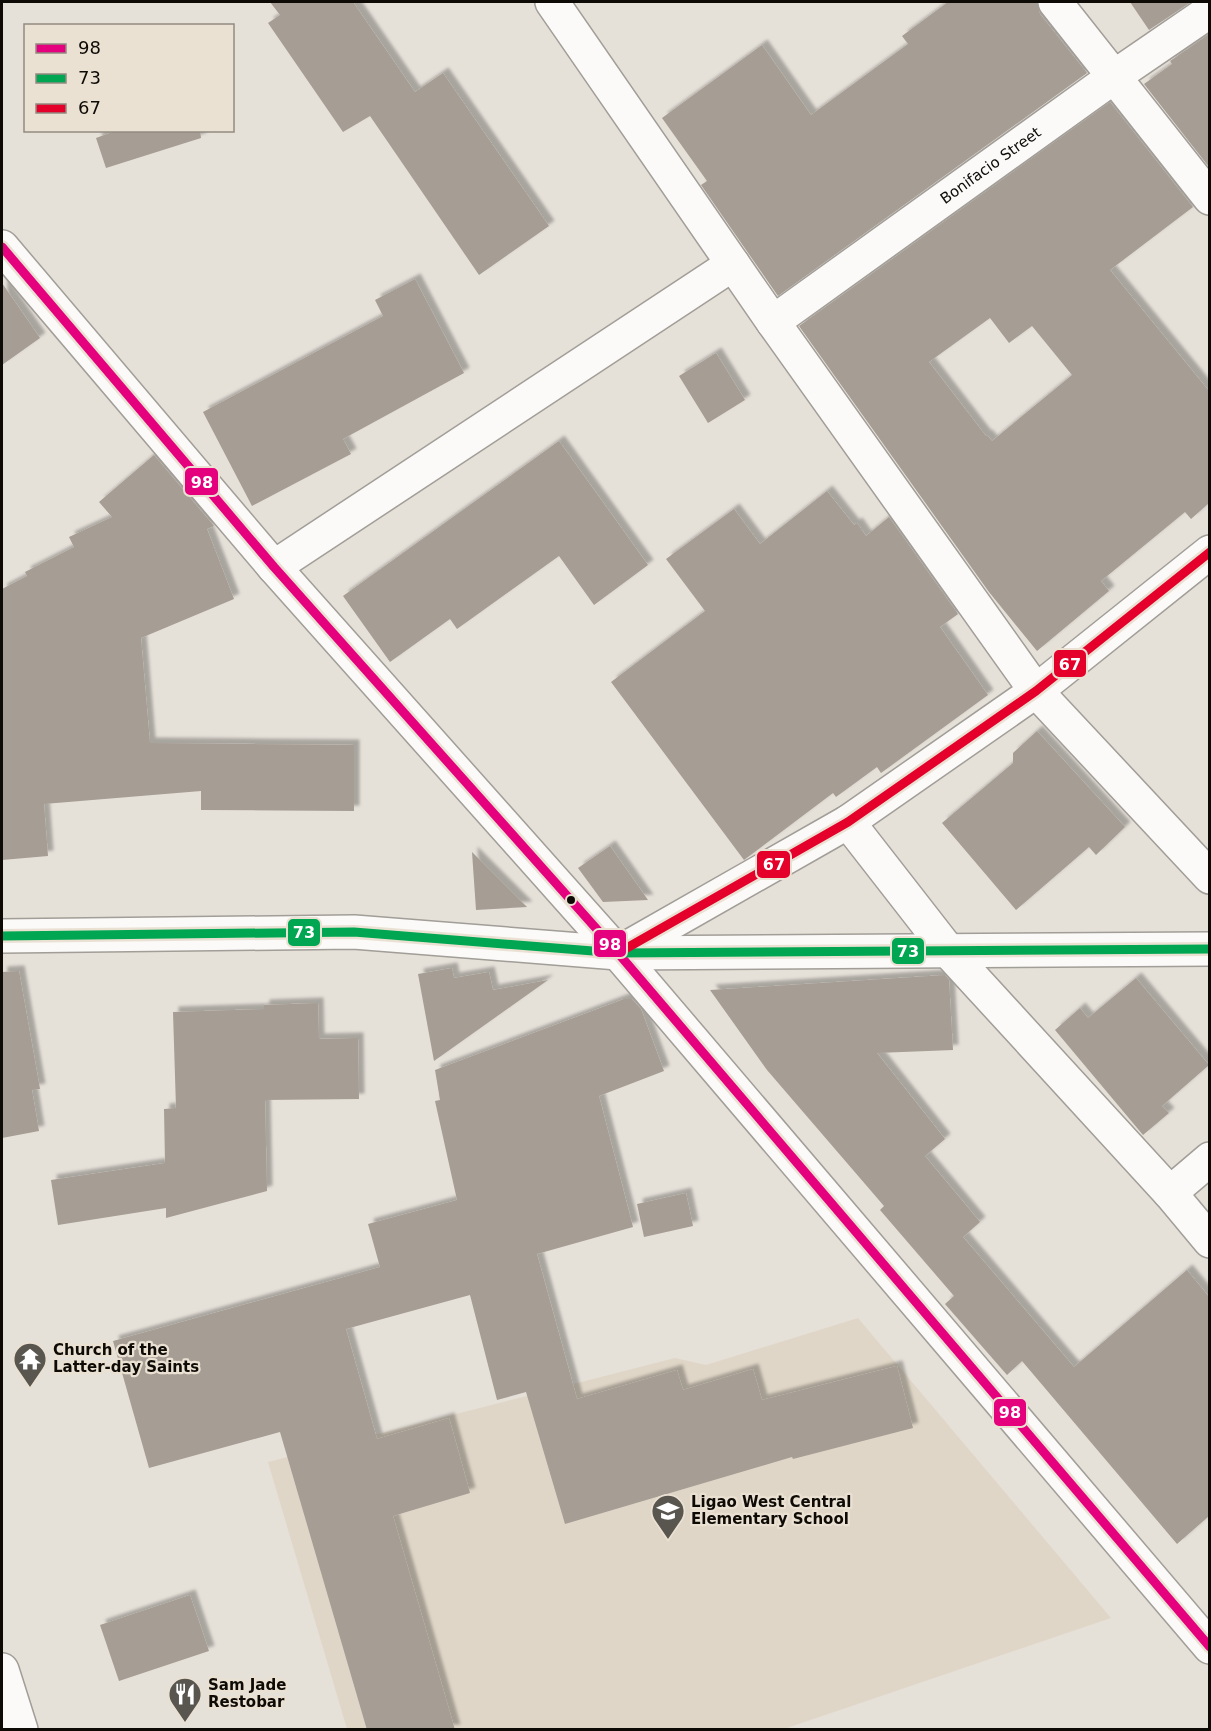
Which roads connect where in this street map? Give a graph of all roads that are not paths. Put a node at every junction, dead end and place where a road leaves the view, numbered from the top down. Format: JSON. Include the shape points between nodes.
{"nodes":[{"id":1,"x":552,"y":2,"type":"edge"},
{"id":2,"x":1055,"y":2,"type":"edge"},
{"id":3,"x":1209,"y":11,"type":"edge"},
{"id":4,"x":1115,"y":76,"type":"junction"},
{"id":5,"x":1209,"y":198,"type":"edge"},
{"id":6,"x":2,"y":247,"type":"edge"},
{"id":7,"x":733,"y":264,"type":"junction"},
{"id":8,"x":773,"y":322,"type":"junction"},
{"id":9,"x":1209,"y":552,"type":"edge"},
{"id":10,"x":274,"y":567,"type":"junction"},
{"id":11,"x":1036,"y":692,"type":"junction"},
{"id":12,"x":848,"y":822,"type":"junction"},
{"id":13,"x":1209,"y":877,"type":"edge"},
{"id":14,"x":2,"y":936,"type":"edge"},
{"id":15,"x":1209,"y":950,"type":"edge"},
{"id":16,"x":618,"y":953,"type":"junction"},
{"id":17,"x":950,"y":953,"type":"junction"},
{"id":18,"x":1209,"y":1159,"type":"edge"},
{"id":19,"x":1170,"y":1193,"type":"junction"},
{"id":20,"x":1209,"y":1241,"type":"edge"},
{"id":21,"x":1209,"y":1647,"type":"edge"},
{"id":22,"x":2,"y":1671,"type":"edge"},
{"id":23,"x":21,"y":1730,"type":"edge"}],
"edges":[{"from":1,"to":7,"type":"main road"},
{"from":2,"to":4,"type":"main road"},
{"from":3,"to":4,"type":"main road","name":"Bonifacio Street"},
{"from":4,"to":5,"type":"main road"},
{"from":4,"to":8,"type":"main road","name":"Bonifacio Street"},
{"from":6,"to":10,"type":"main road"},
{"from":7,"to":8,"type":"main road"},
{"from":7,"to":10,"type":"main road"},
{"from":8,"to":11,"type":"main road"},
{"from":9,"to":11,"type":"main road"},
{"from":10,"to":16,"type":"main road"},
{"from":11,"to":12,"type":"main road"},
{"from":11,"to":13,"type":"main road"},
{"from":12,"to":16,"type":"main road"},
{"from":12,"to":17,"type":"main road"},
{"from":14,"to":16,"type":"main road","via":[[354,932]]},
{"from":15,"to":17,"type":"main road"},
{"from":16,"to":17,"type":"main road"},
{"from":16,"to":21,"type":"main road"},
{"from":17,"to":19,"type":"main road"},
{"from":18,"to":19,"type":"main road"},
{"from":19,"to":20,"type":"main road"},
{"from":22,"to":23,"type":"main road"}]}
